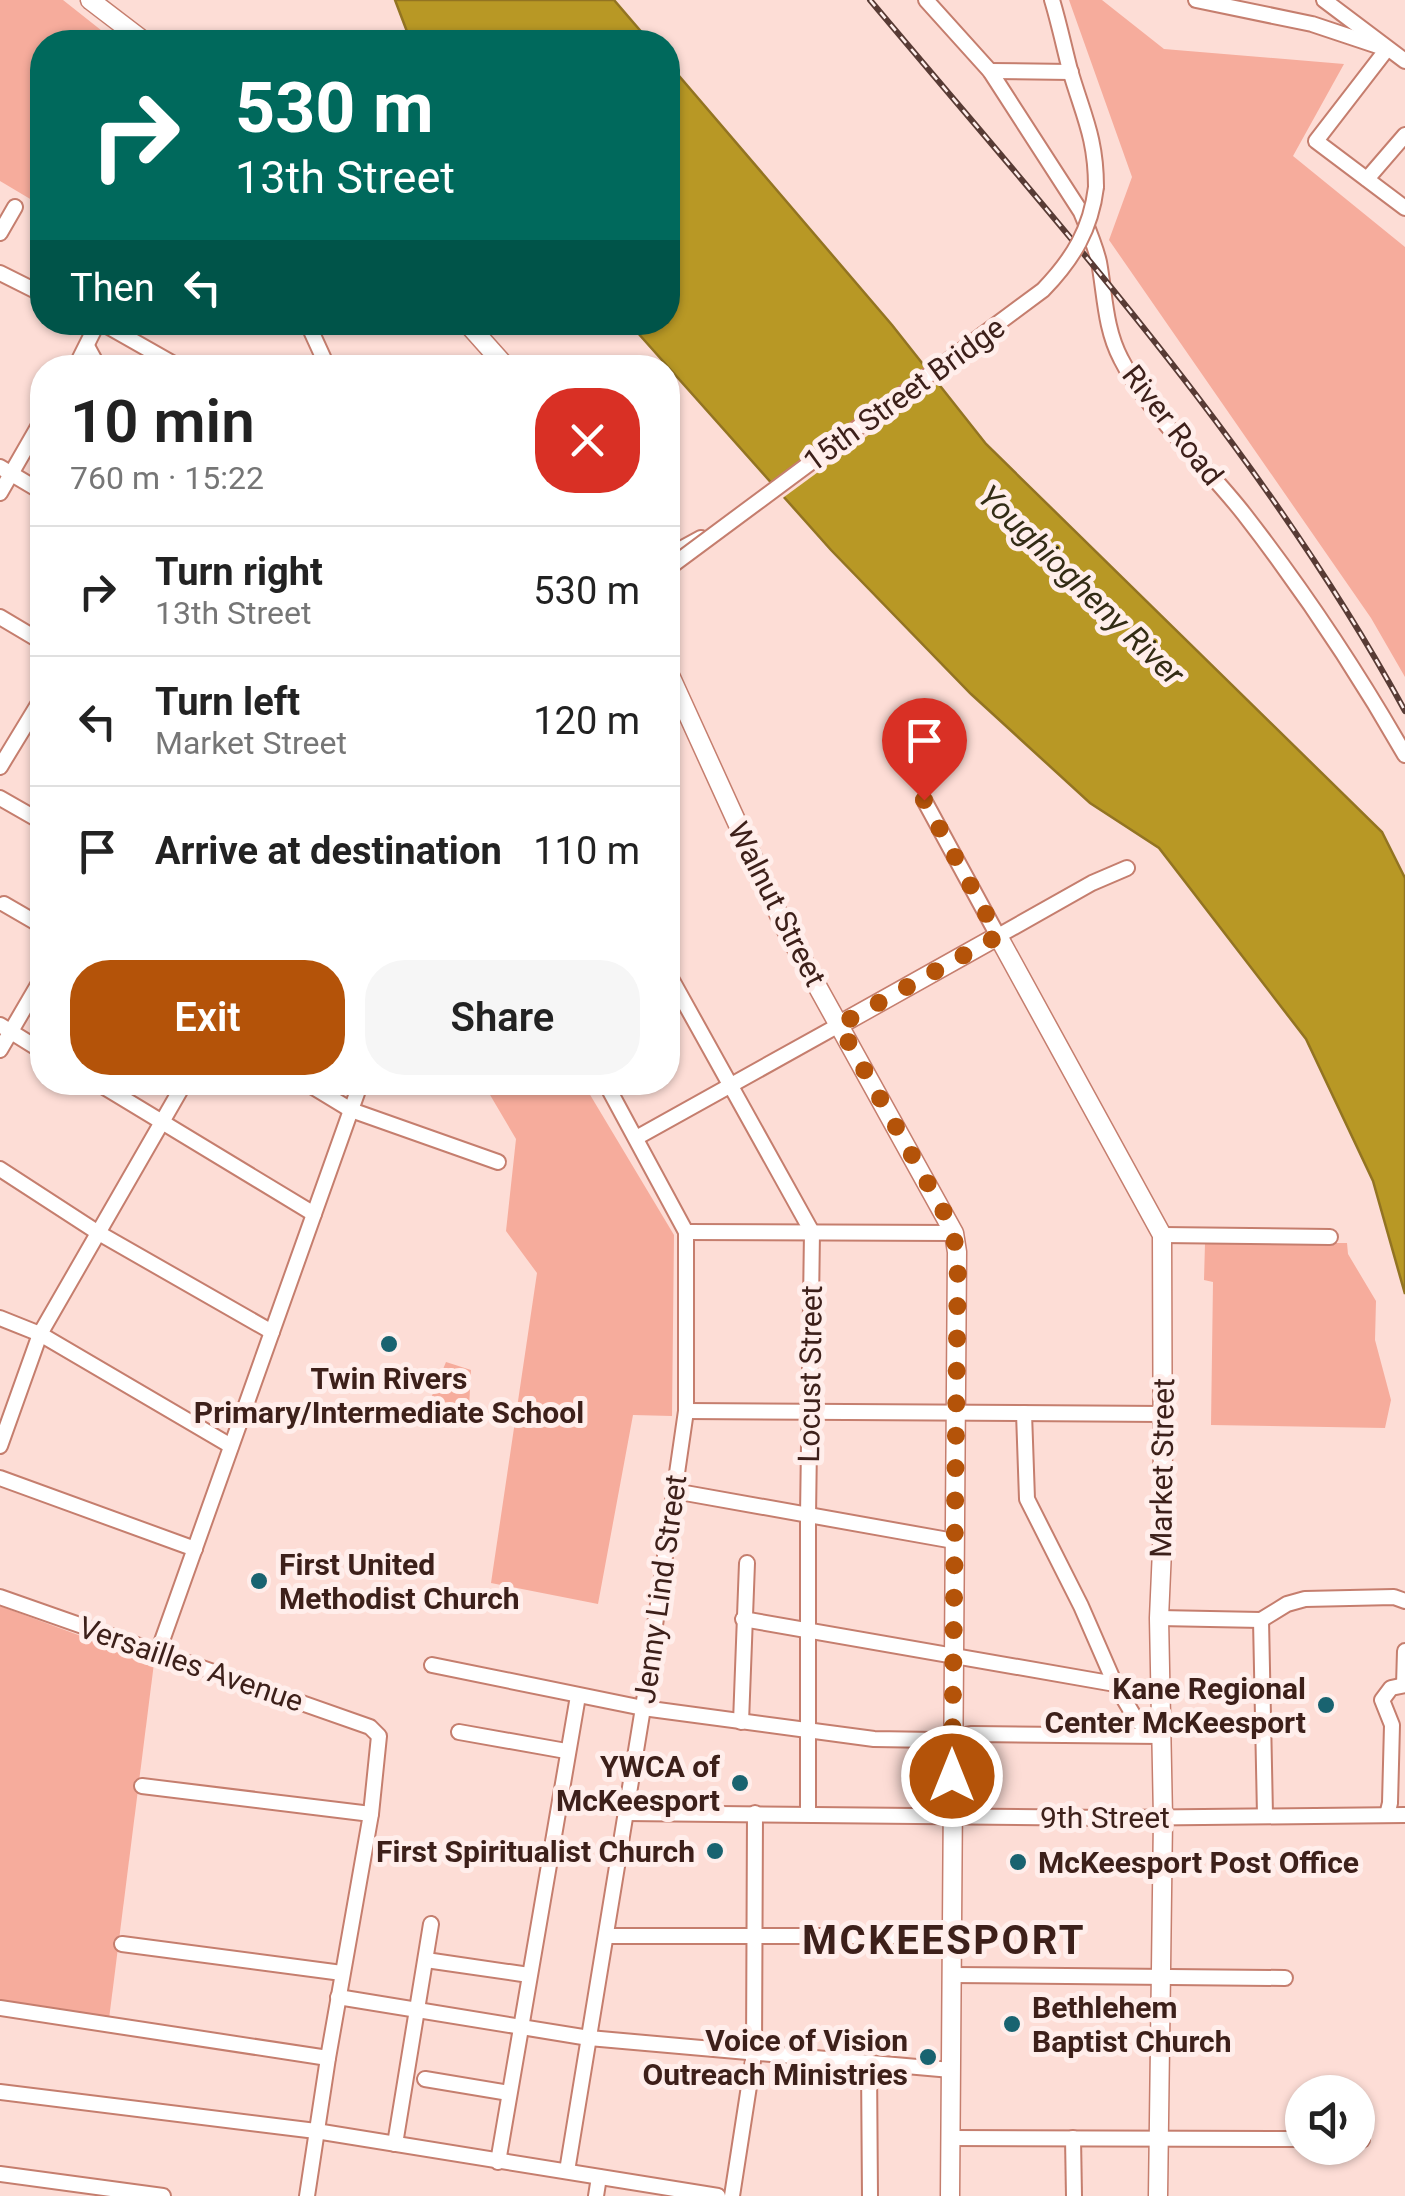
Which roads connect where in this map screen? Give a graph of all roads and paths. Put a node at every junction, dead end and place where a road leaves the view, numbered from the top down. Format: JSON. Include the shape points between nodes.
{"nodes":[{"id":1,"x":90,"y":0,"type":"edge"},
{"id":2,"x":926,"y":0,"type":"edge"},
{"id":3,"x":1052,"y":0,"type":"edge"},
{"id":4,"x":1196,"y":0,"type":"edge"},
{"id":5,"x":1324,"y":0,"type":"edge"},
{"id":6,"x":129,"y":30,"type":"edge"},
{"id":7,"x":1387,"y":50,"type":"junction"},
{"id":8,"x":1405,"y":61,"type":"edge"},
{"id":9,"x":990,"y":71,"type":"junction"},
{"id":10,"x":1070,"y":72,"type":"junction"},
{"id":11,"x":1405,"y":135,"type":"edge"},
{"id":12,"x":1367,"y":179,"type":"junction"},
{"id":13,"x":15,"y":207,"type":"dead end"},
{"id":14,"x":1405,"y":208,"type":"edge"},
{"id":15,"x":0,"y":233,"type":"edge"},
{"id":16,"x":0,"y":273,"type":"edge"},
{"id":17,"x":30,"y":288,"type":"edge"},
{"id":18,"x":92,"y":335,"type":"edge"},
{"id":19,"x":124,"y":335,"type":"edge"},
{"id":20,"x":478,"y":335,"type":"edge"},
{"id":21,"x":87,"y":346,"type":"junction"},
{"id":22,"x":82,"y":355,"type":"edge"},
{"id":23,"x":92,"y":355,"type":"edge"},
{"id":24,"x":160,"y":355,"type":"edge"},
{"id":25,"x":495,"y":355,"type":"edge"},
{"id":26,"x":30,"y":436,"type":"edge"},
{"id":27,"x":5,"y":470,"type":"edge"},
{"id":28,"x":30,"y":485,"type":"edge"},
{"id":29,"x":0,"y":493,"type":"edge"},
{"id":30,"x":680,"y":556,"type":"edge"},
{"id":31,"x":0,"y":616,"type":"edge"},
{"id":32,"x":30,"y":635,"type":"edge"},
{"id":33,"x":680,"y":697,"type":"edge"},
{"id":34,"x":30,"y":717,"type":"edge"},
{"id":35,"x":1405,"y":755,"type":"edge"},
{"id":36,"x":0,"y":766,"type":"edge"},
{"id":37,"x":0,"y":798,"type":"edge"},
{"id":38,"x":924,"y":800,"type":"dead end"},
{"id":39,"x":30,"y":815,"type":"edge"},
{"id":40,"x":1127,"y":868,"type":"dead end"},
{"id":41,"x":4,"y":904,"type":"dead end"},
{"id":42,"x":30,"y":919,"type":"edge"},
{"id":43,"x":998,"y":936,"type":"junction"},
{"id":44,"x":30,"y":995,"type":"edge"},
{"id":45,"x":680,"y":996,"type":"edge"},
{"id":46,"x":839,"y":1025,"type":"junction"},
{"id":47,"x":6,"y":1029,"type":"edge"},
{"id":48,"x":30,"y":1043,"type":"edge"},
{"id":49,"x":0,"y":1050,"type":"edge"},
{"id":50,"x":728,"y":1086,"type":"junction"},
{"id":51,"x":117,"y":1095,"type":"edge"},
{"id":52,"x":178,"y":1095,"type":"edge"},
{"id":53,"x":326,"y":1095,"type":"edge"},
{"id":54,"x":356,"y":1095,"type":"edge"},
{"id":55,"x":613,"y":1095,"type":"edge"},
{"id":56,"x":351,"y":1110,"type":"junction"},
{"id":57,"x":162,"y":1122,"type":"junction"},
{"id":58,"x":636,"y":1138,"type":"junction"},
{"id":59,"x":498,"y":1162,"type":"dead end"},
{"id":60,"x":0,"y":1169,"type":"edge"},
{"id":61,"x":314,"y":1214,"type":"junction"},
{"id":62,"x":97,"y":1232,"type":"junction"},
{"id":63,"x":686,"y":1232,"type":"junction"},
{"id":64,"x":812,"y":1232,"type":"junction"},
{"id":65,"x":954,"y":1233,"type":"junction"},
{"id":66,"x":1162,"y":1235,"type":"junction"},
{"id":67,"x":1330,"y":1237,"type":"dead end"},
{"id":68,"x":0,"y":1318,"type":"edge"},
{"id":69,"x":272,"y":1332,"type":"junction"},
{"id":70,"x":40,"y":1334,"type":"junction"},
{"id":71,"x":686,"y":1411,"type":"junction"},
{"id":72,"x":810,"y":1412,"type":"junction"},
{"id":73,"x":1024,"y":1413,"type":"junction"},
{"id":74,"x":955,"y":1414,"type":"junction"},
{"id":75,"x":1163,"y":1414,"type":"junction"},
{"id":76,"x":0,"y":1446,"type":"edge"},
{"id":77,"x":231,"y":1446,"type":"junction"},
{"id":78,"x":0,"y":1478,"type":"edge"},
{"id":79,"x":674,"y":1491,"type":"junction"},
{"id":80,"x":808,"y":1516,"type":"junction"},
{"id":81,"x":954,"y":1541,"type":"junction"},
{"id":82,"x":195,"y":1549,"type":"junction"},
{"id":83,"x":748,"y":1563,"type":"dead end"},
{"id":84,"x":0,"y":1596,"type":"edge"},
{"id":85,"x":1405,"y":1601,"type":"edge"},
{"id":86,"x":1158,"y":1618,"type":"junction"},
{"id":87,"x":743,"y":1619,"type":"junction"},
{"id":88,"x":1261,"y":1620,"type":"junction"},
{"id":89,"x":809,"y":1630,"type":"junction"},
{"id":90,"x":1405,"y":1650,"type":"edge"},
{"id":91,"x":158,"y":1652,"type":"junction"},
{"id":92,"x":954,"y":1656,"type":"junction"},
{"id":93,"x":432,"y":1665,"type":"dead end"},
{"id":94,"x":1115,"y":1684,"type":"junction"},
{"id":95,"x":1404,"y":1685,"type":"edge"},
{"id":96,"x":578,"y":1696,"type":"junction"},
{"id":97,"x":642,"y":1708,"type":"junction"},
{"id":98,"x":741,"y":1722,"type":"junction"},
{"id":99,"x":808,"y":1730,"type":"junction"},
{"id":100,"x":458,"y":1732,"type":"dead end"},
{"id":101,"x":1160,"y":1736,"type":"junction"},
{"id":102,"x":952,"y":1738,"type":"junction"},
{"id":103,"x":566,"y":1750,"type":"junction"},
{"id":104,"x":142,"y":1786,"type":"dead end"},
{"id":105,"x":626,"y":1813,"type":"junction"},
{"id":106,"x":755,"y":1813,"type":"junction"},
{"id":107,"x":371,"y":1814,"type":"junction"},
{"id":108,"x":808,"y":1814,"type":"junction"},
{"id":109,"x":953,"y":1815,"type":"junction"},
{"id":110,"x":1265,"y":1815,"type":"junction"},
{"id":111,"x":1387,"y":1815,"type":"junction"},
{"id":112,"x":1405,"y":1815,"type":"edge"},
{"id":113,"x":1163,"y":1818,"type":"junction"},
{"id":114,"x":431,"y":1924,"type":"dead end"},
{"id":115,"x":606,"y":1936,"type":"junction"},
{"id":116,"x":952,"y":1936,"type":"junction"},
{"id":117,"x":754,"y":1938,"type":"junction"},
{"id":118,"x":122,"y":1944,"type":"dead end"},
{"id":119,"x":426,"y":1960,"type":"junction"},
{"id":120,"x":342,"y":1973,"type":"junction"},
{"id":121,"x":530,"y":1975,"type":"junction"},
{"id":122,"x":952,"y":1975,"type":"junction"},
{"id":123,"x":1285,"y":1978,"type":"dead end"},
{"id":124,"x":1158,"y":1979,"type":"junction"},
{"id":125,"x":338,"y":1997,"type":"junction"},
{"id":126,"x":0,"y":2008,"type":"edge"},
{"id":127,"x":417,"y":2011,"type":"junction"},
{"id":128,"x":520,"y":2027,"type":"junction"},
{"id":129,"x":589,"y":2038,"type":"junction"},
{"id":130,"x":754,"y":2054,"type":"junction"},
{"id":131,"x":328,"y":2058,"type":"junction"},
{"id":132,"x":869,"y":2064,"type":"junction"},
{"id":133,"x":951,"y":2070,"type":"junction"},
{"id":134,"x":425,"y":2078,"type":"dead end"},
{"id":135,"x":0,"y":2092,"type":"edge"},
{"id":136,"x":509,"y":2093,"type":"junction"},
{"id":137,"x":316,"y":2131,"type":"junction"},
{"id":138,"x":1159,"y":2137,"type":"junction"},
{"id":139,"x":951,"y":2138,"type":"junction"},
{"id":140,"x":1073,"y":2138,"type":"junction"},
{"id":141,"x":1285,"y":2139,"type":"edge"},
{"id":142,"x":395,"y":2144,"type":"junction"},
{"id":143,"x":498,"y":2162,"type":"junction"},
{"id":144,"x":567,"y":2171,"type":"junction"},
{"id":145,"x":0,"y":2174,"type":"edge"},
{"id":146,"x":599,"y":2176,"type":"junction"},
{"id":147,"x":163,"y":2196,"type":"edge"},
{"id":148,"x":307,"y":2196,"type":"edge"},
{"id":149,"x":596,"y":2196,"type":"edge"},
{"id":150,"x":718,"y":2196,"type":"edge"},
{"id":151,"x":732,"y":2196,"type":"edge"},
{"id":152,"x":870,"y":2196,"type":"edge"},
{"id":153,"x":950,"y":2196,"type":"edge"},
{"id":154,"x":1074,"y":2196,"type":"edge"},
{"id":155,"x":1158,"y":2196,"type":"edge"}],
"edges":[{"from":1,"to":6,"type":"main road"},
{"from":2,"to":9,"type":"street","name":"River Road"},
{"from":3,"to":10,"type":"street","name":"15th Street Bridge"},
{"from":4,"to":7,"type":"street","via":[[1312,24]]},
{"from":5,"to":7,"type":"street"},
{"from":7,"to":8,"type":"street"},
{"from":7,"to":12,"type":"street","via":[[1316,141]]},
{"from":9,"to":10,"type":"street"},
{"from":9,"to":35,"type":"street","name":"River Road","via":[[1086,224],[1118,355],[1320,617]]},
{"from":10,"to":30,"type":"street","name":"15th Street Bridge","bridge":true,"via":[[1096,158],[1087,228],[1075,252],[1043,290]]},
{"from":11,"to":12,"type":"street"},
{"from":12,"to":14,"type":"street"},
{"from":13,"to":15,"type":"street"},
{"from":16,"to":17,"type":"street"},
{"from":18,"to":21,"type":"street"},
{"from":19,"to":24,"type":"street"},
{"from":20,"to":25,"type":"main road"},
{"from":21,"to":22,"type":"street"},
{"from":21,"to":23,"type":"street"},
{"from":26,"to":27,"type":"street"},
{"from":27,"to":28,"type":"street"},
{"from":27,"to":29,"type":"street"},
{"from":31,"to":32,"type":"street"},
{"from":33,"to":46,"type":"main road","name":"Walnut Street","via":[[778,913]]},
{"from":34,"to":36,"type":"street"},
{"from":37,"to":39,"type":"street"},
{"from":38,"to":43,"type":"street","name":"Market Street"},
{"from":40,"to":43,"type":"street"},
{"from":41,"to":42,"type":"street"},
{"from":43,"to":46,"type":"main road"},
{"from":43,"to":66,"type":"main road","name":"Market Street"},
{"from":44,"to":47,"type":"street"},
{"from":45,"to":50,"type":"street"},
{"from":46,"to":50,"type":"street"},
{"from":46,"to":65,"type":"main road","name":"Walnut Street"},
{"from":47,"to":48,"type":"street"},
{"from":47,"to":49,"type":"street"},
{"from":50,"to":58,"type":"street"},
{"from":50,"to":64,"type":"street"},
{"from":51,"to":57,"type":"street"},
{"from":52,"to":57,"type":"street"},
{"from":53,"to":56,"type":"street"},
{"from":54,"to":56,"type":"street"},
{"from":55,"to":58,"type":"street","name":"Jenny Lind Street"},
{"from":56,"to":59,"type":"street"},
{"from":56,"to":61,"type":"street"},
{"from":57,"to":61,"type":"street"},
{"from":57,"to":62,"type":"street"},
{"from":58,"to":63,"type":"street","name":"Jenny Lind Street"},
{"from":60,"to":62,"type":"street"},
{"from":61,"to":69,"type":"street"},
{"from":62,"to":69,"type":"street"},
{"from":62,"to":70,"type":"street"},
{"from":63,"to":64,"type":"street"},
{"from":63,"to":71,"type":"street","name":"Jenny Lind Street"},
{"from":64,"to":65,"type":"street"},
{"from":64,"to":72,"type":"street","name":"Locust Street"},
{"from":65,"to":74,"type":"main road","name":"Walnut Street"},
{"from":66,"to":67,"type":"street"},
{"from":66,"to":75,"type":"main road","name":"Market Street"},
{"from":68,"to":70,"type":"street"},
{"from":69,"to":77,"type":"street"},
{"from":70,"to":76,"type":"street"},
{"from":70,"to":77,"type":"street"},
{"from":71,"to":72,"type":"street"},
{"from":71,"to":79,"type":"street","name":"Jenny Lind Street"},
{"from":72,"to":74,"type":"street"},
{"from":72,"to":80,"type":"street","name":"Locust Street"},
{"from":73,"to":74,"type":"street"},
{"from":73,"to":75,"type":"street"},
{"from":73,"to":94,"type":"street","via":[[1027,1499]]},
{"from":74,"to":81,"type":"main road","name":"Walnut Street"},
{"from":75,"to":86,"type":"main road","name":"Market Street"},
{"from":77,"to":82,"type":"street"},
{"from":78,"to":82,"type":"street"},
{"from":79,"to":80,"type":"street"},
{"from":79,"to":97,"type":"street","name":"Jenny Lind Street"},
{"from":80,"to":81,"type":"street"},
{"from":80,"to":89,"type":"street","name":"Locust Street"},
{"from":81,"to":92,"type":"main road","name":"Walnut Street"},
{"from":82,"to":91,"type":"street"},
{"from":83,"to":87,"type":"street"},
{"from":84,"to":91,"type":"street","name":"Versailles Avenue"},
{"from":85,"to":88,"type":"street","via":[[1305,1599]]},
{"from":86,"to":88,"type":"street"},
{"from":86,"to":101,"type":"main road","name":"Market Street"},
{"from":87,"to":89,"type":"street"},
{"from":87,"to":98,"type":"street"},
{"from":88,"to":110,"type":"street"},
{"from":89,"to":92,"type":"street"},
{"from":89,"to":99,"type":"street","name":"Locust Street"},
{"from":90,"to":95,"type":"street"},
{"from":91,"to":107,"type":"street","name":"Versailles Avenue","via":[[370,1727],[379,1736]]},
{"from":92,"to":94,"type":"street"},
{"from":92,"to":102,"type":"main road","name":"Walnut Street"},
{"from":93,"to":96,"type":"street"},
{"from":94,"to":101,"type":"street","via":[[1137,1721]]},
{"from":95,"to":111,"type":"street","via":[[1382,1700],[1392,1725]]},
{"from":96,"to":97,"type":"street"},
{"from":96,"to":103,"type":"street"},
{"from":97,"to":98,"type":"street"},
{"from":97,"to":105,"type":"street","name":"Jenny Lind Street"},
{"from":98,"to":99,"type":"street"},
{"from":99,"to":102,"type":"street","via":[[874,1739]]},
{"from":99,"to":108,"type":"street","name":"Locust Street"},
{"from":100,"to":103,"type":"street"},
{"from":101,"to":102,"type":"street"},
{"from":101,"to":113,"type":"main road","name":"Market Street"},
{"from":102,"to":109,"type":"main road","name":"Walnut Street"},
{"from":103,"to":121,"type":"street"},
{"from":104,"to":107,"type":"street"},
{"from":105,"to":106,"type":"street","name":"9th Street"},
{"from":105,"to":115,"type":"street","name":"Jenny Lind Street"},
{"from":106,"to":108,"type":"street","name":"9th Street"},
{"from":106,"to":117,"type":"street"},
{"from":107,"to":120,"type":"street"},
{"from":108,"to":109,"type":"street","name":"9th Street"},
{"from":109,"to":113,"type":"street","name":"9th Street"},
{"from":109,"to":116,"type":"main road","name":"Walnut Street"},
{"from":110,"to":111,"type":"street","name":"9th Street"},
{"from":110,"to":113,"type":"street","name":"9th Street"},
{"from":111,"to":112,"type":"street","name":"9th Street"},
{"from":113,"to":124,"type":"main road","name":"Market Street"},
{"from":114,"to":119,"type":"street"},
{"from":115,"to":117,"type":"street"},
{"from":115,"to":129,"type":"street","name":"Jenny Lind Street"},
{"from":116,"to":117,"type":"street"},
{"from":116,"to":122,"type":"main road","name":"Walnut Street"},
{"from":117,"to":130,"type":"street"},
{"from":118,"to":120,"type":"street"},
{"from":119,"to":121,"type":"street"},
{"from":119,"to":127,"type":"street"},
{"from":120,"to":125,"type":"street"},
{"from":121,"to":128,"type":"street"},
{"from":122,"to":124,"type":"street"},
{"from":122,"to":133,"type":"main road","name":"Walnut Street"},
{"from":123,"to":124,"type":"street"},
{"from":124,"to":138,"type":"main road","name":"Market Street"},
{"from":125,"to":127,"type":"street"},
{"from":125,"to":131,"type":"street"},
{"from":126,"to":131,"type":"street"},
{"from":127,"to":128,"type":"street"},
{"from":127,"to":142,"type":"street"},
{"from":128,"to":129,"type":"street"},
{"from":128,"to":136,"type":"street"},
{"from":129,"to":130,"type":"street"},
{"from":129,"to":144,"type":"street","name":"Jenny Lind Street"},
{"from":130,"to":132,"type":"street"},
{"from":130,"to":151,"type":"street"},
{"from":131,"to":137,"type":"street"},
{"from":132,"to":133,"type":"street"},
{"from":132,"to":152,"type":"street"},
{"from":133,"to":139,"type":"main road","name":"Walnut Street"},
{"from":134,"to":136,"type":"street"},
{"from":135,"to":137,"type":"street"},
{"from":136,"to":143,"type":"street"},
{"from":137,"to":142,"type":"street"},
{"from":137,"to":148,"type":"street"},
{"from":138,"to":140,"type":"street"},
{"from":138,"to":141,"type":"street"},
{"from":138,"to":155,"type":"main road","name":"Market Street"},
{"from":139,"to":140,"type":"street"},
{"from":139,"to":153,"type":"main road","name":"Walnut Street"},
{"from":140,"to":154,"type":"street"},
{"from":142,"to":143,"type":"street"},
{"from":143,"to":144,"type":"street"},
{"from":144,"to":146,"type":"street"},
{"from":145,"to":147,"type":"street"},
{"from":146,"to":149,"type":"street"},
{"from":146,"to":150,"type":"street"}]}
